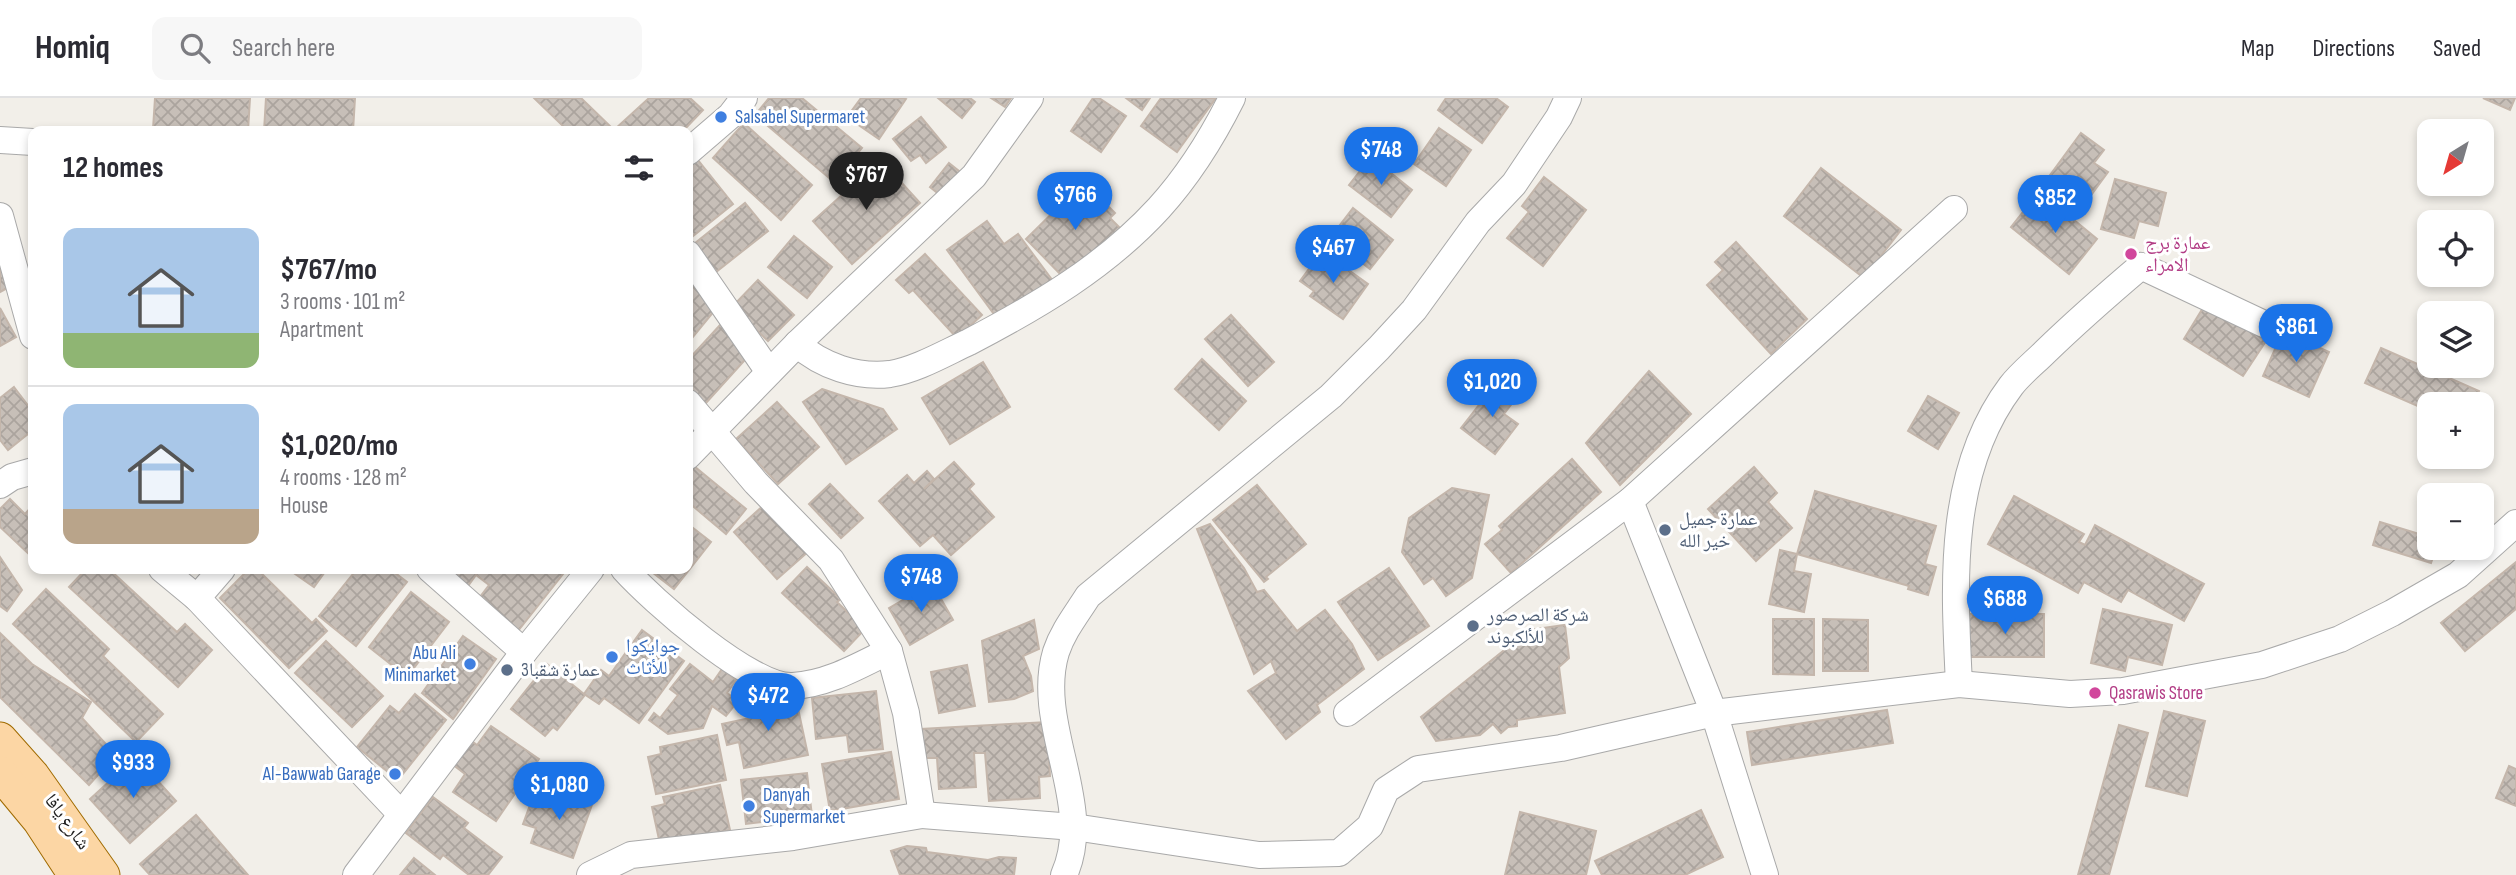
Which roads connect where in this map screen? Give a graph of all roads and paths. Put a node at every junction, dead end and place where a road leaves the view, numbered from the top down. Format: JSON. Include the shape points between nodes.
{"nodes":[{"id":1,"x":744,"y":98,"type":"edge"},
{"id":2,"x":1030,"y":98,"type":"edge"},
{"id":3,"x":1232,"y":98,"type":"edge"},
{"id":4,"x":1568,"y":98,"type":"edge"},
{"id":5,"x":0,"y":139,"type":"edge"},
{"id":6,"x":28,"y":142,"type":"edge"},
{"id":7,"x":693,"y":148,"type":"edge"},
{"id":8,"x":1954,"y":209,"type":"dead end"},
{"id":9,"x":0,"y":216,"type":"edge"},
{"id":10,"x":693,"y":261,"type":"edge"},
{"id":11,"x":28,"y":318,"type":"edge"},
{"id":12,"x":2264,"y":324,"type":"dead end"},
{"id":13,"x":797,"y":344,"type":"junction"},
{"id":14,"x":769,"y":372,"type":"junction"},
{"id":15,"x":693,"y":408,"type":"edge"},
{"id":16,"x":712,"y":428,"type":"junction"},
{"id":17,"x":693,"y":450,"type":"edge"},
{"id":18,"x":28,"y":472,"type":"edge"},
{"id":19,"x":0,"y":485,"type":"edge"},
{"id":20,"x":1630,"y":501,"type":"junction"},
{"id":21,"x":2516,"y":523,"type":"edge"},
{"id":22,"x":168,"y":574,"type":"edge"},
{"id":23,"x":218,"y":574,"type":"edge"},
{"id":24,"x":436,"y":574,"type":"edge"},
{"id":25,"x":587,"y":574,"type":"edge"},
{"id":26,"x":629,"y":574,"type":"edge"},
{"id":27,"x":197,"y":598,"type":"junction"},
{"id":28,"x":889,"y":651,"type":"junction"},
{"id":29,"x":524,"y":652,"type":"junction"},
{"id":30,"x":1959,"y":684,"type":"junction"},
{"id":31,"x":1347,"y":713,"type":"dead end"},
{"id":32,"x":1713,"y":713,"type":"junction"},
{"id":33,"x":0,"y":739,"type":"edge"},
{"id":34,"x":0,"y":773,"type":"edge"},
{"id":35,"x":401,"y":814,"type":"junction"},
{"id":36,"x":922,"y":815,"type":"junction"},
{"id":37,"x":1074,"y":827,"type":"junction"},
{"id":38,"x":75,"y":875,"type":"edge"},
{"id":39,"x":103,"y":875,"type":"edge"},
{"id":40,"x":356,"y":875,"type":"edge"},
{"id":41,"x":590,"y":875,"type":"edge"},
{"id":42,"x":1065,"y":875,"type":"edge"},
{"id":43,"x":1765,"y":875,"type":"edge"}],
"edges":[{"from":1,"to":7,"type":"street","via":[[732,115]]},
{"from":2,"to":13,"type":"street","via":[[974,176]]},
{"from":3,"to":13,"type":"street","via":[[1208,145],[1158,208],[1108,256],[1040,305],[892,374],[863,374],[833,366]]},
{"from":4,"to":37,"type":"street","via":[[1514,184],[1478,222],[1414,310],[1379,348],[1331,396],[1088,596],[1055,655],[1052,701]]},
{"from":5,"to":6,"type":"street"},
{"from":8,"to":20,"type":"street"},
{"from":9,"to":11,"type":"street"},
{"from":10,"to":14,"type":"street"},
{"from":12,"to":30,"type":"street","via":[[2141,266],[2013,383],[1990,417],[1968,472],[1955,602]]},
{"from":13,"to":14,"type":"street"},
{"from":14,"to":16,"type":"street"},
{"from":15,"to":16,"type":"street"},
{"from":16,"to":17,"type":"street"},
{"from":16,"to":28,"type":"street","via":[[756,483],[831,559]]},
{"from":18,"to":19,"type":"street"},
{"from":20,"to":31,"type":"street"},
{"from":20,"to":32,"type":"street"},
{"from":21,"to":30,"type":"street","via":[[2458,575],[2392,613],[2340,639],[2262,665],[2123,691],[2070,694]]},
{"from":22,"to":27,"type":"street"},
{"from":23,"to":27,"type":"street"},
{"from":24,"to":29,"type":"street"},
{"from":25,"to":29,"type":"street"},
{"from":26,"to":28,"type":"street","via":[[646,593],[751,675],[790,687],[824,681]]},
{"from":27,"to":35,"type":"street"},
{"from":28,"to":36,"type":"street","via":[[906,713]]},
{"from":29,"to":35,"type":"street"},
{"from":30,"to":32,"type":"street"},
{"from":32,"to":37,"type":"street","via":[[1561,748],[1418,769],[1386,790],[1370,826],[1339,853],[1259,855]]},
{"from":32,"to":43,"type":"street"},
{"from":33,"to":39,"type":"main road","name":"شارع يافا","via":[[33,776]]},
{"from":34,"to":38,"type":"main road","name":"شارع يافا","via":[[39,820]]},
{"from":35,"to":40,"type":"street"},
{"from":36,"to":37,"type":"street"},
{"from":36,"to":41,"type":"street","via":[[793,837],[631,855]]},
{"from":37,"to":42,"type":"street","via":[[1073,857]]}]}
